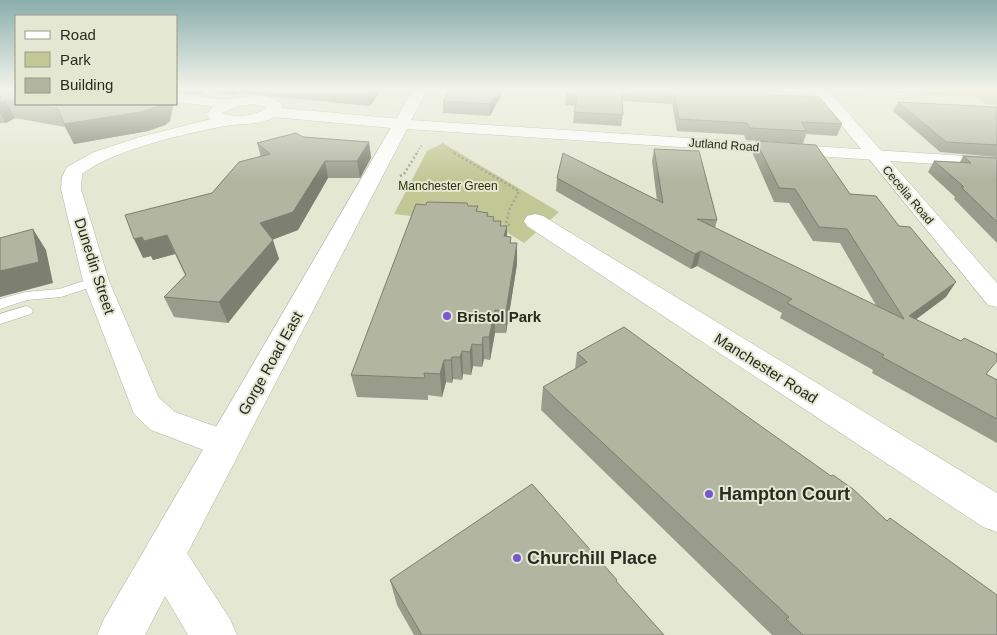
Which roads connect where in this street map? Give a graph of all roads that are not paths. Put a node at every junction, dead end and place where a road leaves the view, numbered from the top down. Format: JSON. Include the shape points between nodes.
{"nodes":[{"id":1,"x":199,"y":120,"type":"edge"},
{"id":2,"x":354,"y":120,"type":"edge"},
{"id":3,"x":404,"y":120,"type":"edge"},
{"id":4,"x":846,"y":120,"type":"edge"},
{"id":5,"x":402,"y":124,"type":"junction"},
{"id":6,"x":875,"y":155,"type":"junction"},
{"id":7,"x":997,"y":163,"type":"edge"},
{"id":8,"x":534,"y":222,"type":"dead end"},
{"id":9,"x":96,"y":281,"type":"junction"},
{"id":10,"x":997,"y":299,"type":"edge"},
{"id":11,"x":0,"y":304,"type":"edge"},
{"id":12,"x":26,"y":311,"type":"dead end"},
{"id":13,"x":0,"y":319,"type":"edge"},
{"id":14,"x":225,"y":444,"type":"junction"},
{"id":15,"x":997,"y":514,"type":"edge"},
{"id":16,"x":164,"y":555,"type":"junction"},
{"id":17,"x":120,"y":635,"type":"edge"},
{"id":18,"x":214,"y":635,"type":"edge"}],
"edges":[{"from":1,"to":9,"type":"street","name":"Dunedin Street","via":[[104,154],[75,169],[71,176],[71,189]]},
{"from":2,"to":5,"type":"street","name":"Jutland Road"},
{"from":3,"to":5,"type":"street","name":"Gorge Road East"},
{"from":4,"to":6,"type":"street","name":"Cecelia Road"},
{"from":5,"to":6,"type":"street","name":"Jutland Road"},
{"from":5,"to":14,"type":"street","name":"Gorge Road East"},
{"from":6,"to":7,"type":"street","name":"Jutland Road"},
{"from":6,"to":10,"type":"street","name":"Cecelia Road"},
{"from":8,"to":15,"type":"street","name":"Manchester Road"},
{"from":9,"to":11,"type":"lane","via":[[61,293],[24,296]]},
{"from":9,"to":14,"type":"street","name":"Dunedin Street","via":[[146,405],[163,421]]},
{"from":12,"to":13,"type":"lane"},
{"from":14,"to":16,"type":"street","name":"Gorge Road East"},
{"from":16,"to":17,"type":"street","name":"Gorge Road East"},
{"from":16,"to":18,"type":"street"}]}
